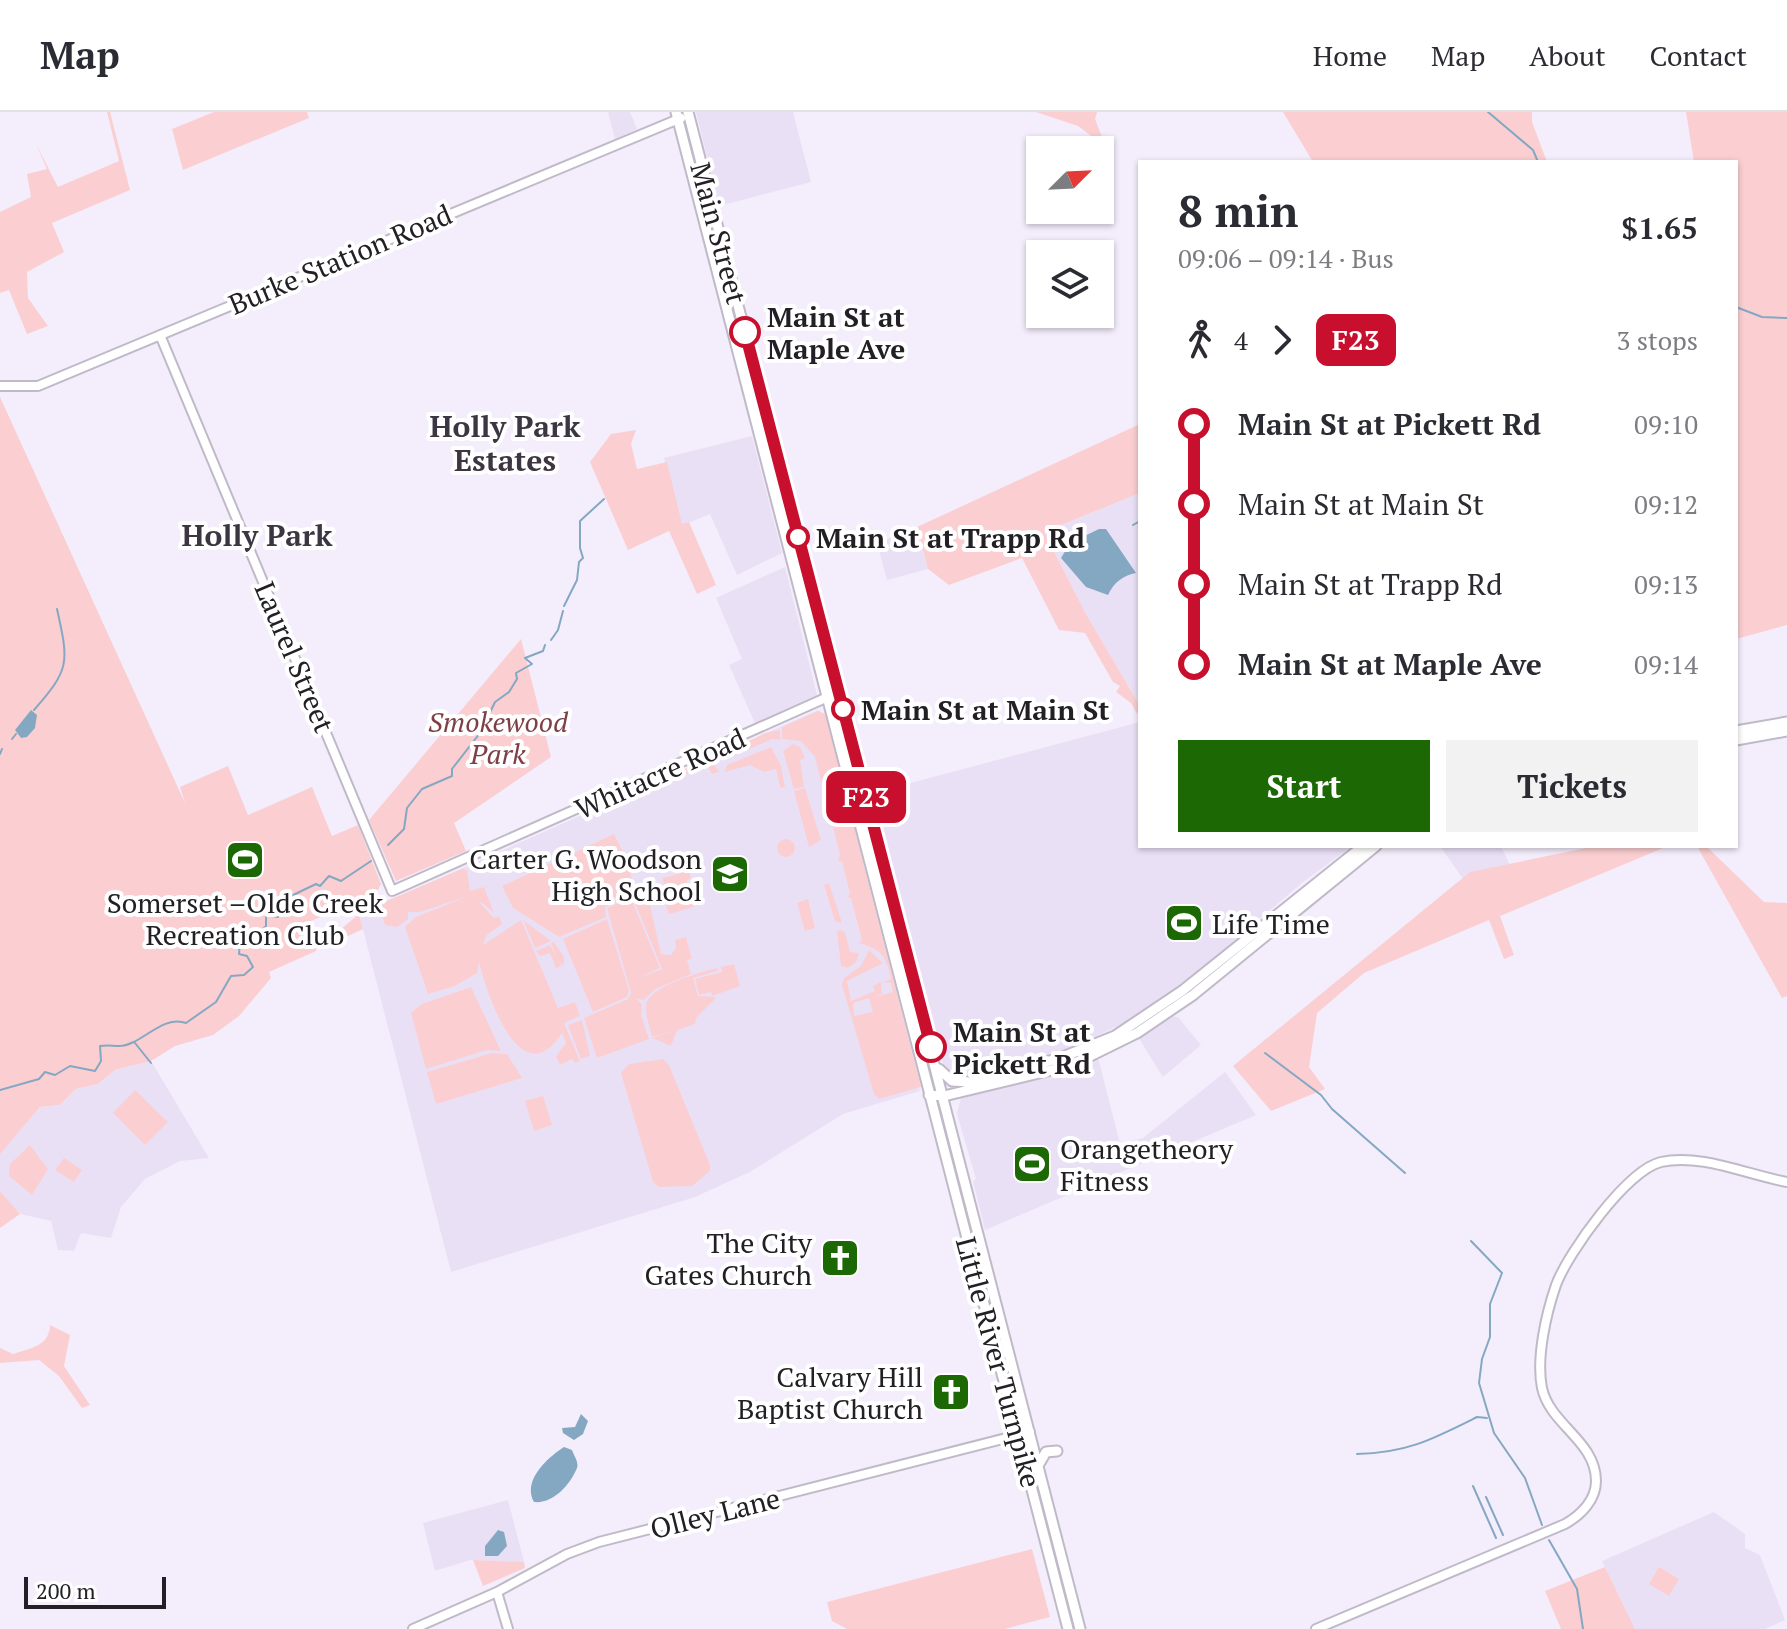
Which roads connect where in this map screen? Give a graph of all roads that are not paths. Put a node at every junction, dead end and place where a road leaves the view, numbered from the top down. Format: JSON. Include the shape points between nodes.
{"nodes":[{"id":1,"x":688,"y":114,"type":"edge"},
{"id":2,"x":677,"y":116,"type":"edge"},
{"id":3,"x":160,"y":335,"type":"junction"},
{"id":4,"x":0,"y":386,"type":"edge"},
{"id":5,"x":812,"y":589,"type":"junction"},
{"id":6,"x":828,"y":595,"type":"dead end"},
{"id":7,"x":839,"y":691,"type":"junction"},
{"id":8,"x":827,"y":697,"type":"junction"},
{"id":9,"x":1787,"y":722,"type":"edge"},
{"id":10,"x":1738,"y":731,"type":"edge"},
{"id":11,"x":1787,"y":731,"type":"edge"},
{"id":12,"x":1738,"y":740,"type":"edge"},
{"id":13,"x":1361,"y":848,"type":"edge"},
{"id":14,"x":1374,"y":848,"type":"edge"},
{"id":15,"x":392,"y":891,"type":"joint"},
{"id":16,"x":935,"y":1060,"type":"junction"},
{"id":17,"x":975,"y":1082,"type":"junction"},
{"id":18,"x":944,"y":1093,"type":"junction"},
{"id":19,"x":929,"y":1095,"type":"junction"},
{"id":20,"x":1787,"y":1182,"type":"edge"},
{"id":21,"x":1030,"y":1432,"type":"junction"},
{"id":22,"x":1018,"y":1435,"type":"junction"},
{"id":23,"x":1057,"y":1451,"type":"dead end"},
{"id":24,"x":1039,"y":1464,"type":"junction"},
{"id":25,"x":497,"y":1592,"type":"junction"},
{"id":26,"x":413,"y":1629,"type":"edge"},
{"id":27,"x":508,"y":1629,"type":"edge"},
{"id":28,"x":1068,"y":1629,"type":"edge"},
{"id":29,"x":1080,"y":1629,"type":"edge"},
{"id":30,"x":1316,"y":1629,"type":"edge"}],
"edges":[{"from":1,"to":2,"type":"street","name":"Burke Station Road"},
{"from":1,"to":5,"type":"main road","name":"Main Street"},
{"from":2,"to":3,"type":"street","name":"Burke Station Road"},
{"from":2,"to":8,"type":"main road","name":"Main Street"},
{"from":3,"to":4,"type":"street","name":"Burke Station Road","via":[[38,386]]},
{"from":3,"to":15,"type":"street","name":"Laurel Street"},
{"from":5,"to":6,"type":"main road"},
{"from":5,"to":7,"type":"main road","name":"Main Street"},
{"from":7,"to":8,"type":"street","name":"Whitacre Road"},
{"from":7,"to":16,"type":"main road","name":"Main Street"},
{"from":8,"to":15,"type":"street","name":"Whitacre Road"},
{"from":8,"to":19,"type":"main road","name":"Main Street"},
{"from":9,"to":10,"type":"main road"},
{"from":11,"to":12,"type":"main road"},
{"from":13,"to":17,"type":"main road","via":[[1182,991],[1115,1036]]},
{"from":14,"to":18,"type":"main road","via":[[1193,995],[1137,1033],[1072,1065]]},
{"from":16,"to":17,"type":"main road","via":[[949,1079]]},
{"from":16,"to":18,"type":"main road","name":"Main Street"},
{"from":17,"to":18,"type":"main road"},
{"from":18,"to":19,"type":"main road"},
{"from":18,"to":21,"type":"main road","name":"Little River Turnpike"},
{"from":19,"to":22,"type":"main road","name":"Little River Turnpike"},
{"from":20,"to":30,"type":"street","via":[[1683,1160],[1651,1165],[1630,1180],[1564,1270],[1546,1330],[1543,1390],[1593,1463],[1596,1486],[1588,1504],[1565,1524]]},
{"from":21,"to":22,"type":"street","name":"Olley Lane"},
{"from":21,"to":24,"type":"main road","name":"Little River Turnpike"},
{"from":22,"to":25,"type":"street","name":"Olley Lane","via":[[599,1542]]},
{"from":22,"to":28,"type":"main road","name":"Little River Turnpike"},
{"from":23,"to":24,"type":"main road","via":[[1046,1452]]},
{"from":24,"to":29,"type":"main road","name":"Little River Turnpike"},
{"from":25,"to":26,"type":"street","name":"Olley Lane"},
{"from":25,"to":27,"type":"street"}]}
